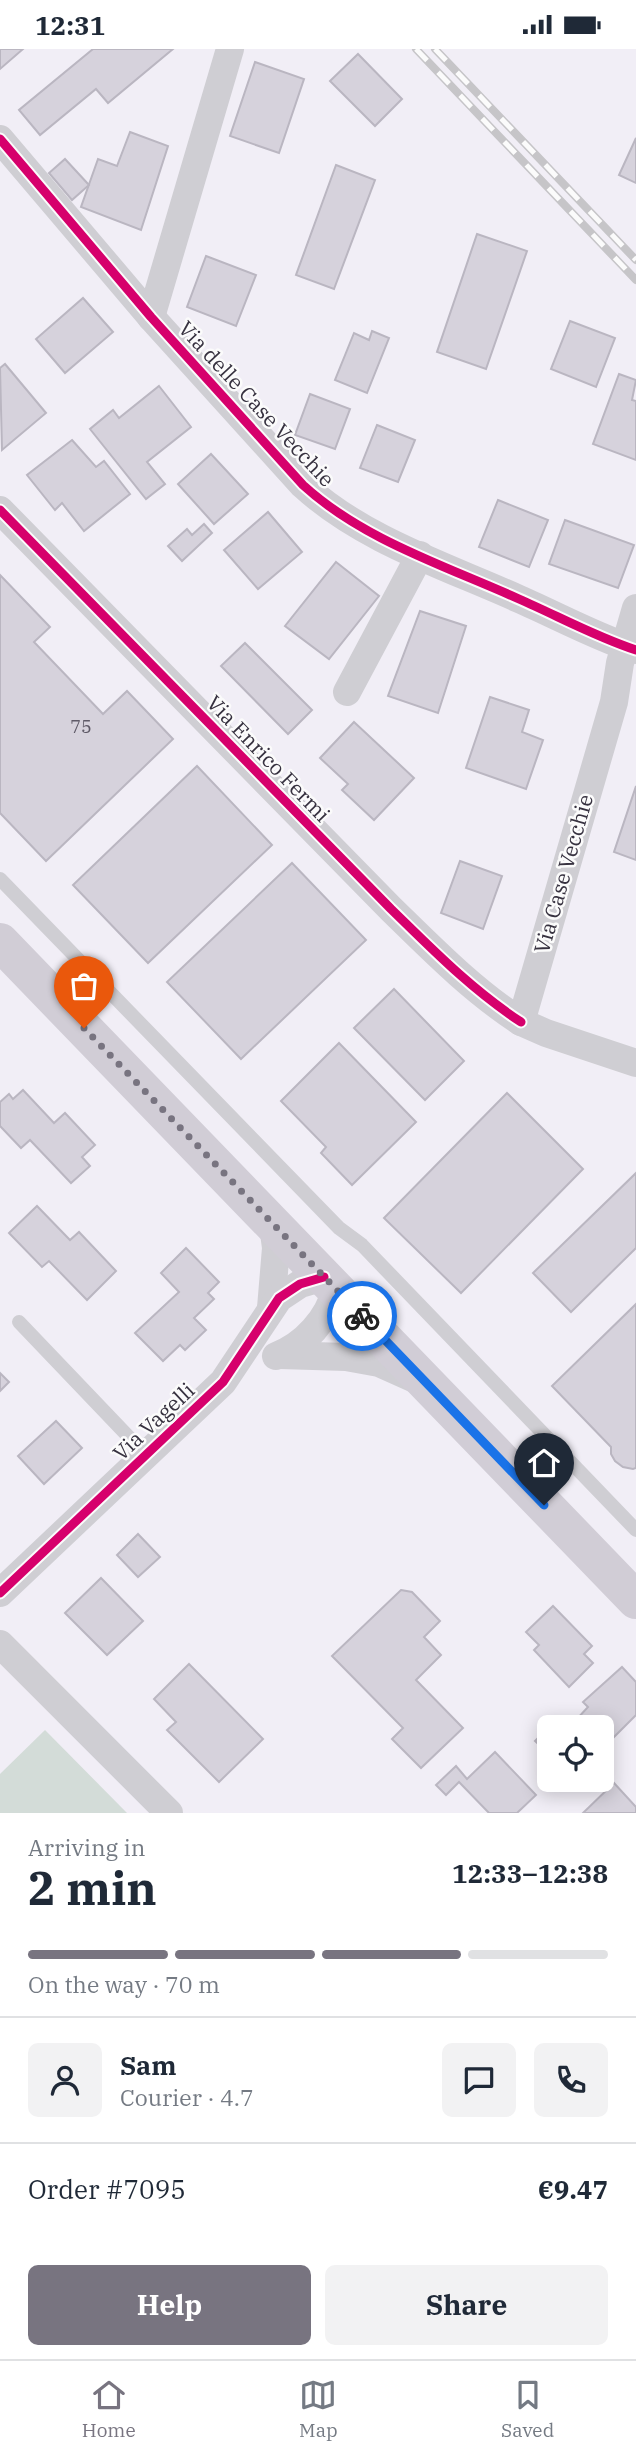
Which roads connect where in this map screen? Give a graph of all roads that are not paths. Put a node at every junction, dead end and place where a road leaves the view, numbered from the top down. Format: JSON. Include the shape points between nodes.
{"nodes":[{"id":1,"x":230,"y":49,"type":"edge"},
{"id":2,"x":0,"y":139,"type":"edge"},
{"id":3,"x":151,"y":317,"type":"junction"},
{"id":4,"x":0,"y":510,"type":"edge"},
{"id":5,"x":419,"y":555,"type":"junction"},
{"id":6,"x":636,"y":608,"type":"edge"},
{"id":7,"x":630,"y":648,"type":"edge"},
{"id":8,"x":347,"y":692,"type":"dead end"},
{"id":9,"x":3,"y":889,"type":"edge"},
{"id":10,"x":0,"y":941,"type":"edge"},
{"id":11,"x":521,"y":1022,"type":"junction"},
{"id":12,"x":636,"y":1063,"type":"edge"},
{"id":13,"x":273,"y":1225,"type":"junction"},
{"id":14,"x":330,"y":1283,"type":"junction"},
{"id":15,"x":271,"y":1308,"type":"junction"},
{"id":16,"x":19,"y":1322,"type":"dead end"},
{"id":17,"x":280,"y":1355,"type":"junction"},
{"id":18,"x":223,"y":1382,"type":"junction"},
{"id":19,"x":429,"y":1386,"type":"junction"},
{"id":20,"x":146,"y":1455,"type":"junction"},
{"id":21,"x":636,"y":1530,"type":"edge"},
{"id":22,"x":631,"y":1584,"type":"edge"},
{"id":23,"x":0,"y":1593,"type":"edge"},
{"id":24,"x":0,"y":1644,"type":"edge"},
{"id":25,"x":169,"y":1813,"type":"edge"}],
"edges":[{"from":1,"to":3,"type":"street","name":"Via delle Case Vecchie"},
{"from":2,"to":3,"type":"street","name":"Via delle Case Vecchie"},
{"from":3,"to":5,"type":"street","name":"Via delle Case Vecchie","via":[[321,502]]},
{"from":4,"to":11,"type":"street","name":"Via Enrico Fermi","via":[[456,973]]},
{"from":5,"to":7,"type":"street","name":"Via delle Case Vecchie"},
{"from":5,"to":8,"type":"street"},
{"from":6,"to":7,"type":"street","name":"Via Case Vecchie"},
{"from":7,"to":11,"type":"street","name":"Via Case Vecchie"},
{"from":9,"to":21,"type":"lane","via":[[339,1228],[362,1245]]},
{"from":10,"to":13,"type":"main road"},
{"from":11,"to":12,"type":"street"},
{"from":13,"to":14,"type":"main road"},
{"from":13,"to":15,"type":"street","name":"Via Vagelli","via":[[276,1248]]},
{"from":14,"to":15,"type":"street","name":"Via Vagelli","via":[[300,1284]]},
{"from":14,"to":17,"type":"street","name":"Via Vagelli","via":[[329,1312]]},
{"from":14,"to":19,"type":"main road"},
{"from":15,"to":18,"type":"street","name":"Via Vagelli"},
{"from":16,"to":20,"type":"lane","name":"Via Vagelli"},
{"from":17,"to":18,"type":"street","name":"Via Vagelli"},
{"from":17,"to":19,"type":"street","name":"Via Vagelli","via":[[379,1363]]},
{"from":18,"to":20,"type":"street","name":"Via Vagelli"},
{"from":19,"to":22,"type":"main road"},
{"from":20,"to":23,"type":"street","name":"Via Vagelli"},
{"from":24,"to":25,"type":"street"}]}
